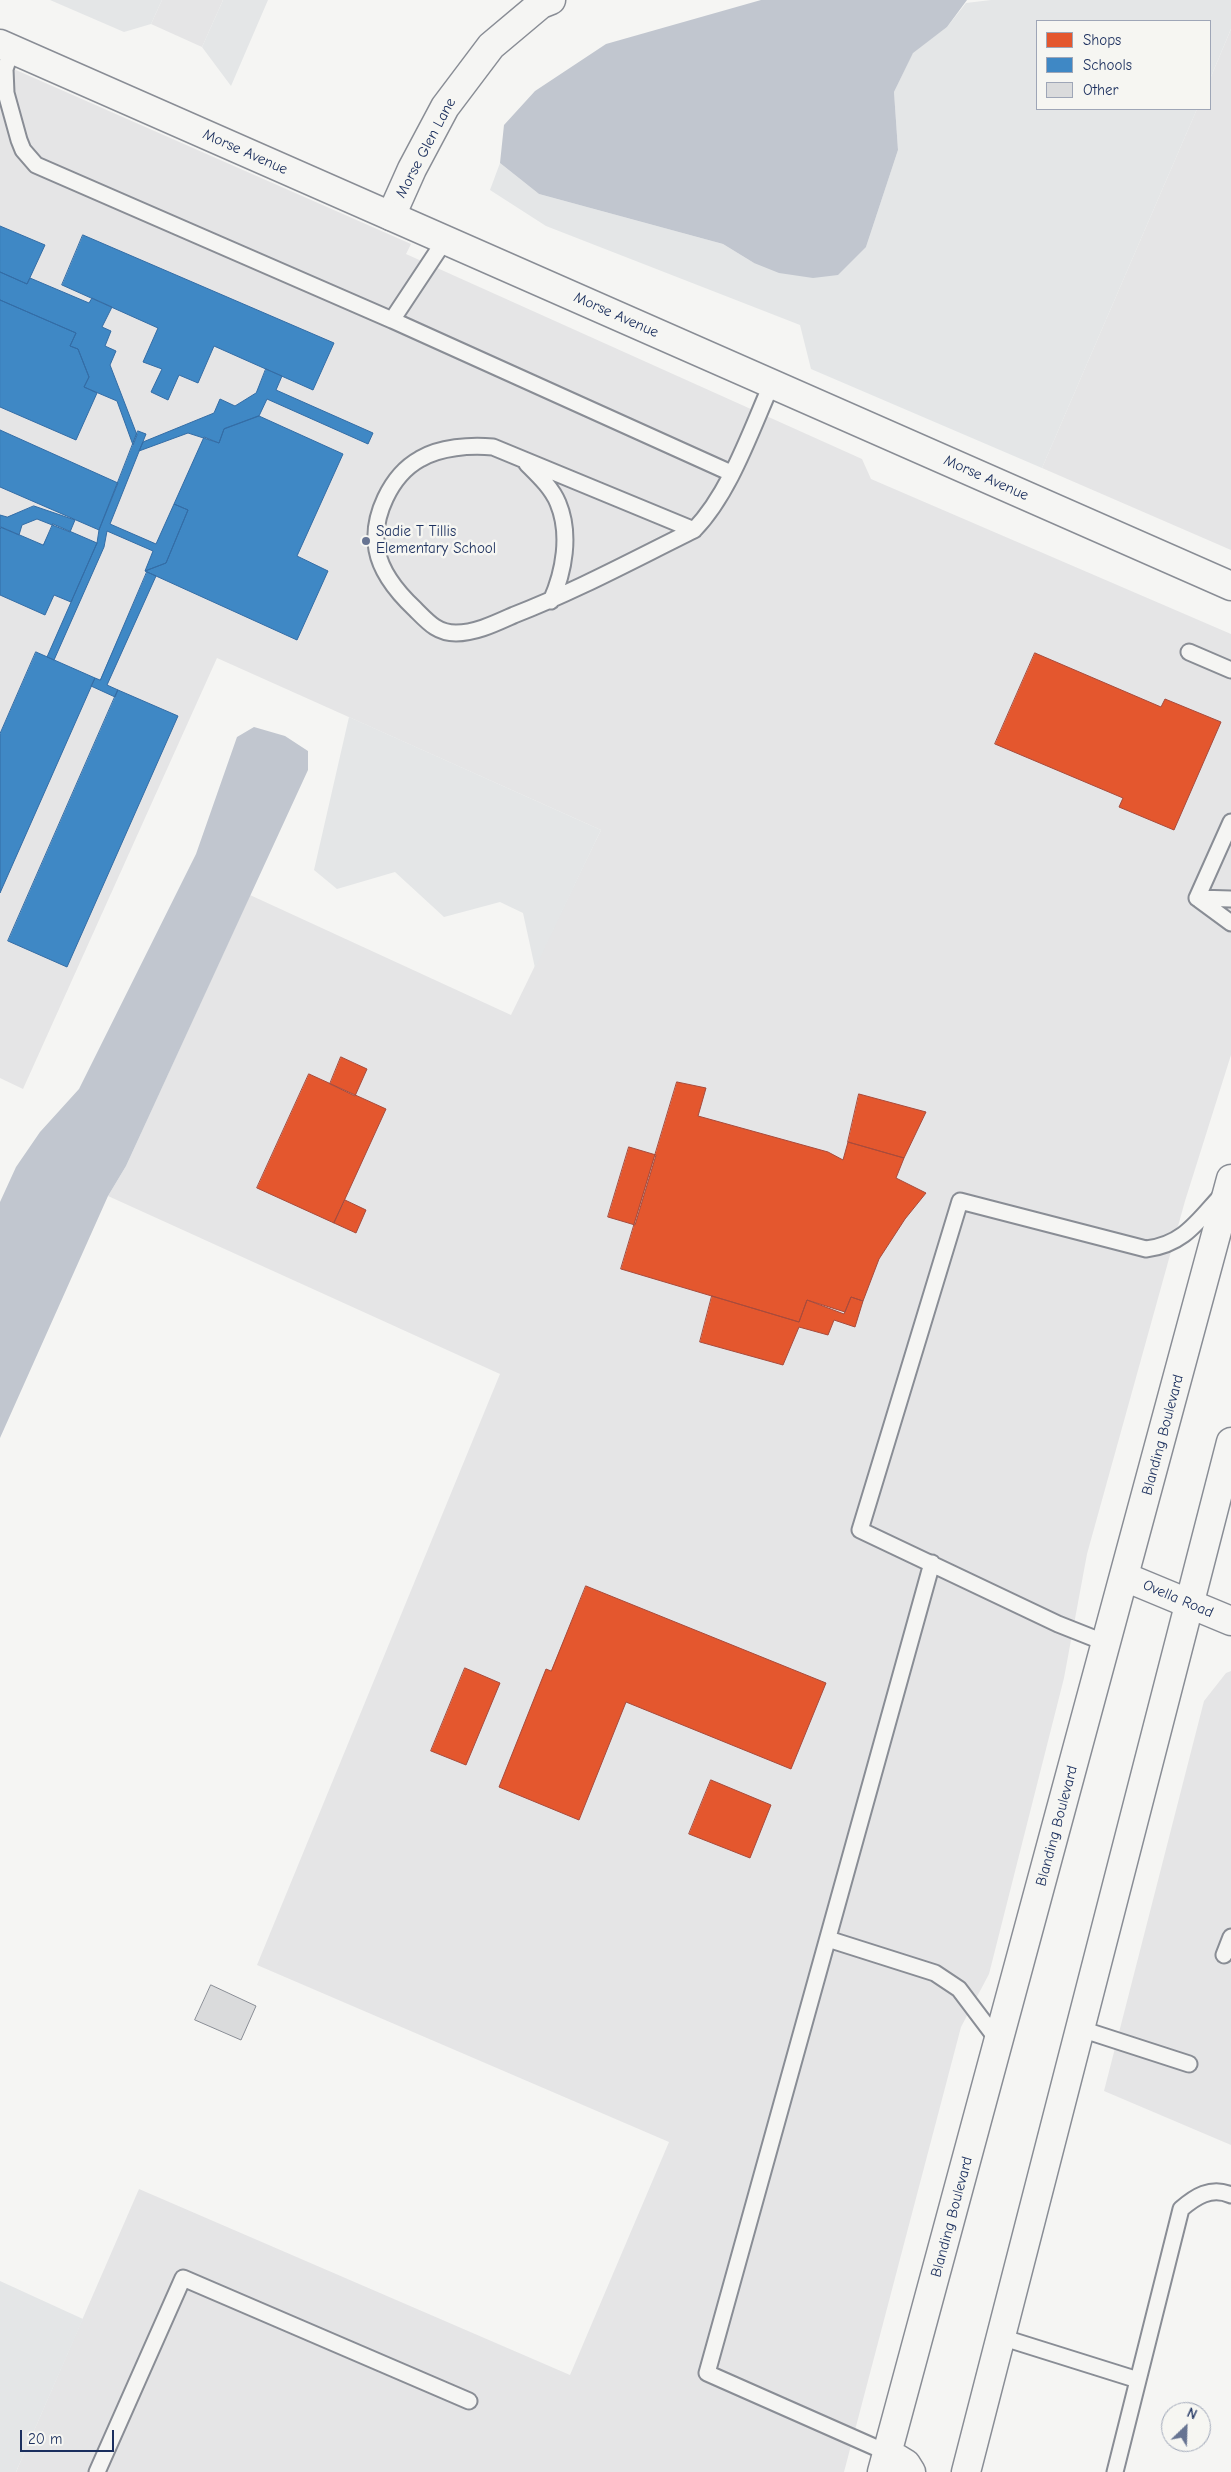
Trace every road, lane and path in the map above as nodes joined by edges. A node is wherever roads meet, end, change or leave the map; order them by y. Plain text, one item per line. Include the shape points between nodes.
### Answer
1 (551, 0) edge
2 (6, 47) edge
3 (391, 216) junction
4 (445, 240) junction
5 (392, 320) junction
6 (772, 383) junction
7 (522, 459) junction
8 (731, 473) junction
9 (694, 530) junction
10 (1231, 586) edge
11 (550, 601) junction
12 (1189, 652) dead end
13 (1231, 670) edge
14 (1231, 822) edge
15 (1197, 898) junction
16 (1231, 899) edge
17 (1231, 923) edge
18 (1230, 1184) edge
19 (1231, 1442) edge
20 (932, 1563) junction
21 (1125, 1577) junction
22 (1190, 1605) junction
23 (1231, 1621) edge
24 (1106, 1643) junction
25 (1231, 1937) edge
26 (828, 1939) junction
27 (1224, 1955) dead end
28 (1081, 2029) junction
29 (999, 2042) junction
30 (1189, 2064) dead end
31 (1231, 2195) edge
32 (1001, 2337) junction
33 (1138, 2380) junction
34 (469, 2401) dead end
35 (885, 2462) edge
36 (97, 2472) edge
37 (911, 2472) edge
38 (966, 2472) edge
39 (1115, 2472) edge

1 - 3 main road, Morse Glen Lane via 541,4 491,46 445,106
2 - 3 main road, Morse Avenue
2 - 5 lane via 6,92 18,140 36,165
3 - 4 main road, Morse Avenue
4 - 5 lane
4 - 6 main road, Morse Avenue
5 - 8 lane
6 - 8 lane
6 - 10 main road, Morse Avenue
7 - 9 lane
7 - 11 lane via 552,492 563,521 563,559 558,584
7 - 11 lane via 493,447 461,447 421,458 391,488 378,520 376,536 380,558 404,599 442,631 465,632 481,628
8 - 9 lane via 712,509
9 - 11 lane
12 - 13 lane
14 - 15 lane
15 - 16 lane
15 - 17 lane
18 - 20 lane via 1178,1240 1146,1249 960,1200 860,1530
18 - 21 main road, Blanding Boulevard
19 - 22 main road
20 - 24 lane via 1058,1624
20 - 26 lane
21 - 22 main road, Ovella Road
21 - 24 main road, Blanding Boulevard
22 - 23 main road, Ovella Road
22 - 28 main road
24 - 29 main road, Blanding Boulevard
25 - 27 lane
26 - 29 lane via 935,1973 959,1990
26 - 35 lane via 707,2373
28 - 30 lane
28 - 32 main road
29 - 35 main road, Blanding Boulevard
31 - 33 lane via 1225,2192 1199,2194 1181,2209
32 - 33 lane
32 - 38 main road
33 - 39 lane
34 - 36 lane via 183,2278
35 - 37 main road via 906,2464

